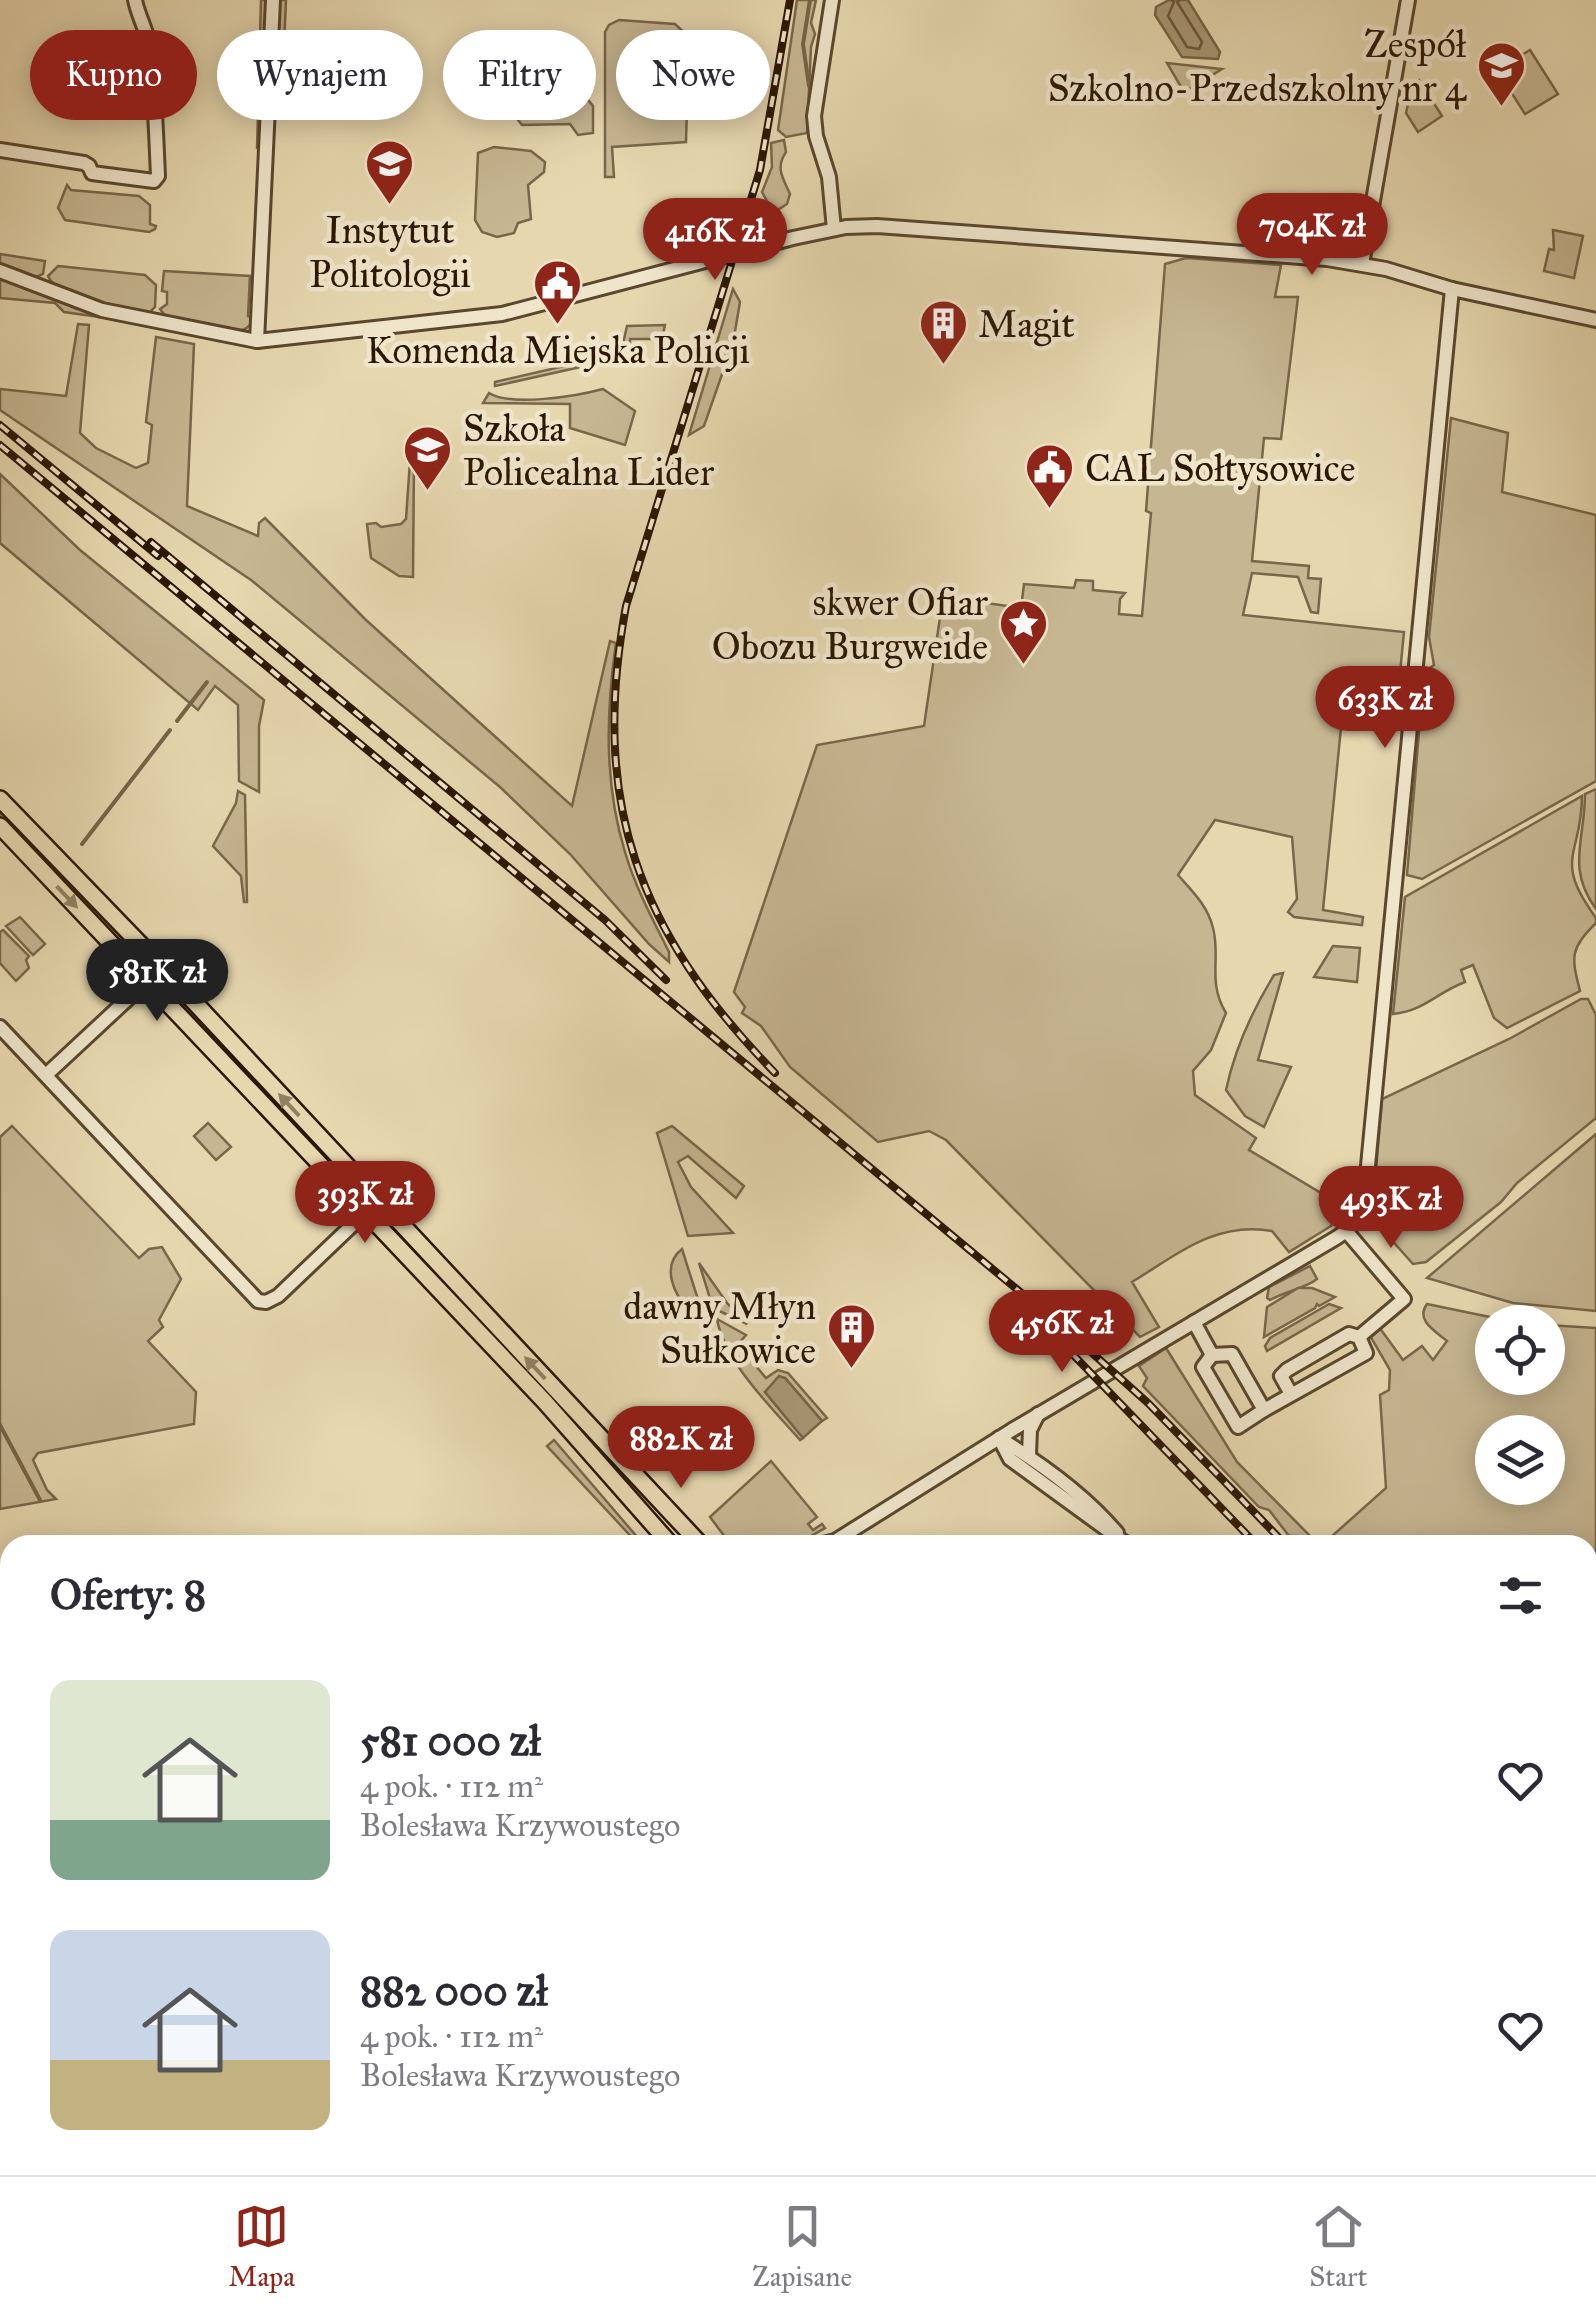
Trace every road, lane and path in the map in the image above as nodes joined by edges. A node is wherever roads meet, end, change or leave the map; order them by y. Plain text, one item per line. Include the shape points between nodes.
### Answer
1 (136, 0) edge
2 (273, 0) edge
3 (832, 0) edge
4 (1408, 0) edge
5 (0, 150) edge
6 (834, 229) junction
7 (1362, 264) junction
8 (0, 271) edge
9 (1452, 289) junction
10 (1596, 320) edge
11 (257, 342) junction
12 (0, 799) edge
13 (0, 826) edge
14 (161, 968) junction
15 (147, 981) junction
16 (0, 1027) edge
17 (46, 1075) junction
18 (365, 1213) junction
19 (1346, 1232) junction
20 (1194, 1322) junction
21 (1359, 1337) junction
22 (1212, 1354) junction
23 (1291, 1394) junction
24 (1264, 1410) junction
25 (1040, 1413) junction
26 (999, 1438) junction
27 (1029, 1454) junction
28 (971, 1457) junction
29 (1010, 1459) junction
30 (660, 1535) edge
31 (691, 1535) edge
32 (846, 1535) edge
33 (1114, 1535) edge
34 (1119, 1535) edge

1 - 5 street via 149,40 154,181
2 - 11 street
3 - 6 street via 814,116
4 - 7 street
6 - 7 street via 877,226
6 - 11 street via 502,314
7 - 9 street
8 - 11 street via 102,310
9 - 10 street
9 - 19 street via 1365,1197
12 - 14 main road
13 -> 15 main road
14 - 15 street
31 -> 14 main road
15 - 17 street
15 - 18 main road
16 - 17 street
17 - 18 street via 258,1301 278,1296
18 - 30 main road
19 - 20 street
19 - 21 street via 1404,1299
20 - 22 street
20 - 25 street
21 - 23 street via 1366,1353
21 - 23 street via 1348,1334 1286,1370 1281,1376
22 - 24 street via 1232,1354
22 - 24 street via 1202,1367 1238,1427
23 - 24 street
25 - 26 street
25 - 27 street via 1030,1430
26 - 27 street
26 - 28 street
26 - 29 street
27 - 34 street
28 - 29 street
28 - 32 street
29 - 33 street

